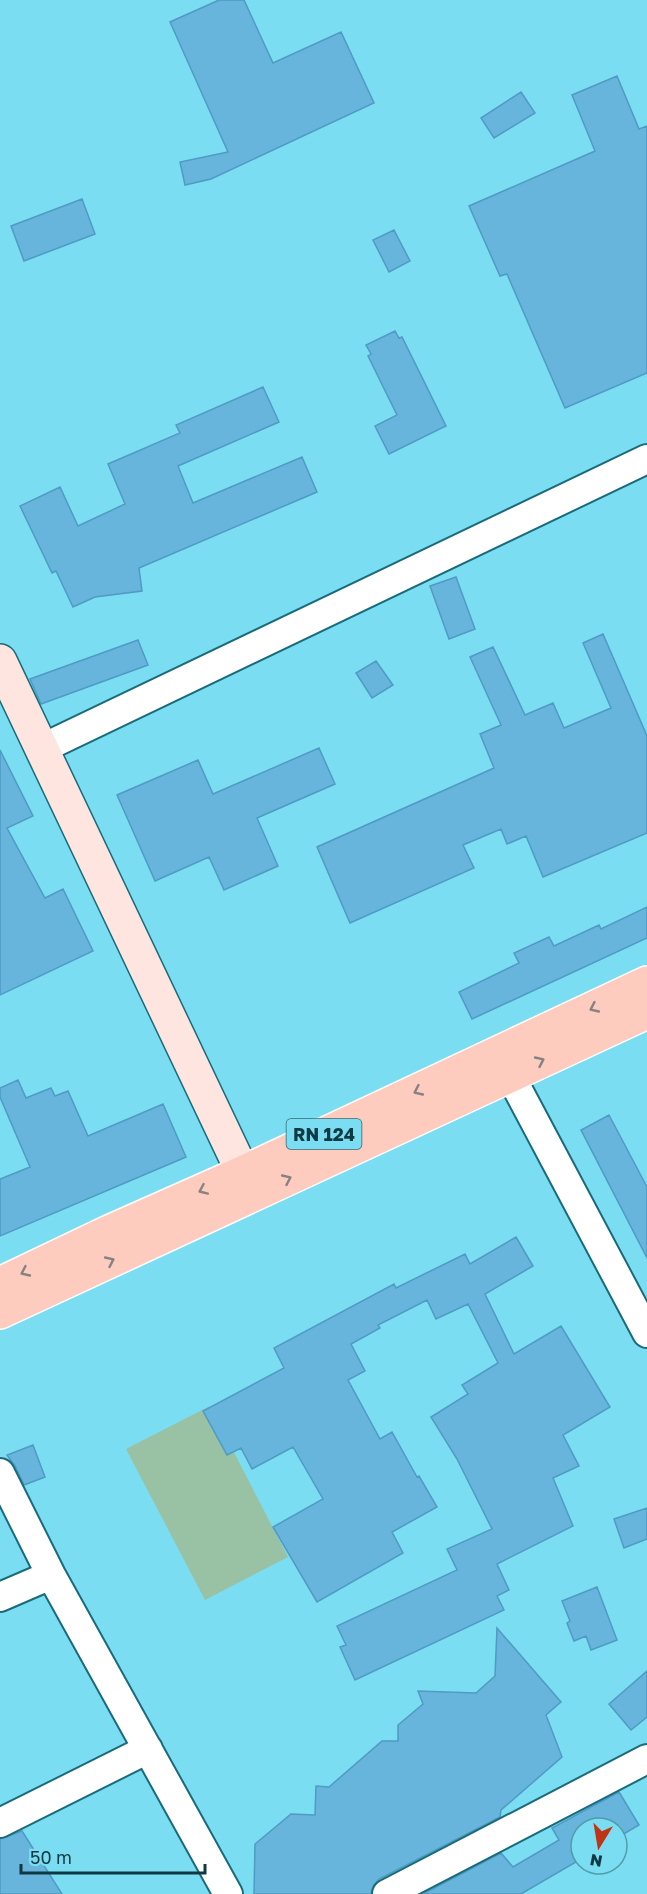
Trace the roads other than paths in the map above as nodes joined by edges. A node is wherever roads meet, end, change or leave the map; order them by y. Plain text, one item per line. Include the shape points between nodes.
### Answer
1 (647, 459) edge
2 (0, 661) edge
3 (43, 748) junction
4 (647, 983) edge
5 (647, 1012) edge
6 (510, 1075) junction
7 (248, 1184) junction
8 (0, 1284) edge
9 (0, 1312) edge
10 (647, 1333) edge
11 (0, 1473) edge
12 (51, 1575) junction
13 (0, 1597) edge
14 (148, 1749) junction
15 (647, 1759) edge
16 (0, 1823) edge
17 (228, 1894) edge
18 (387, 1894) edge

1 - 3 street
2 - 3 street
3 - 7 street
4 -> 7 main road, RN 124
6 -> 5 main road, RN 124
7 -> 6 main road, RN 124
6 - 10 street
7 -> 8 main road, RN 124 via 109,1232
9 -> 7 main road, RN 124
11 - 12 street
12 - 13 street
12 - 14 street
14 - 16 street
14 - 17 street
15 - 18 street

